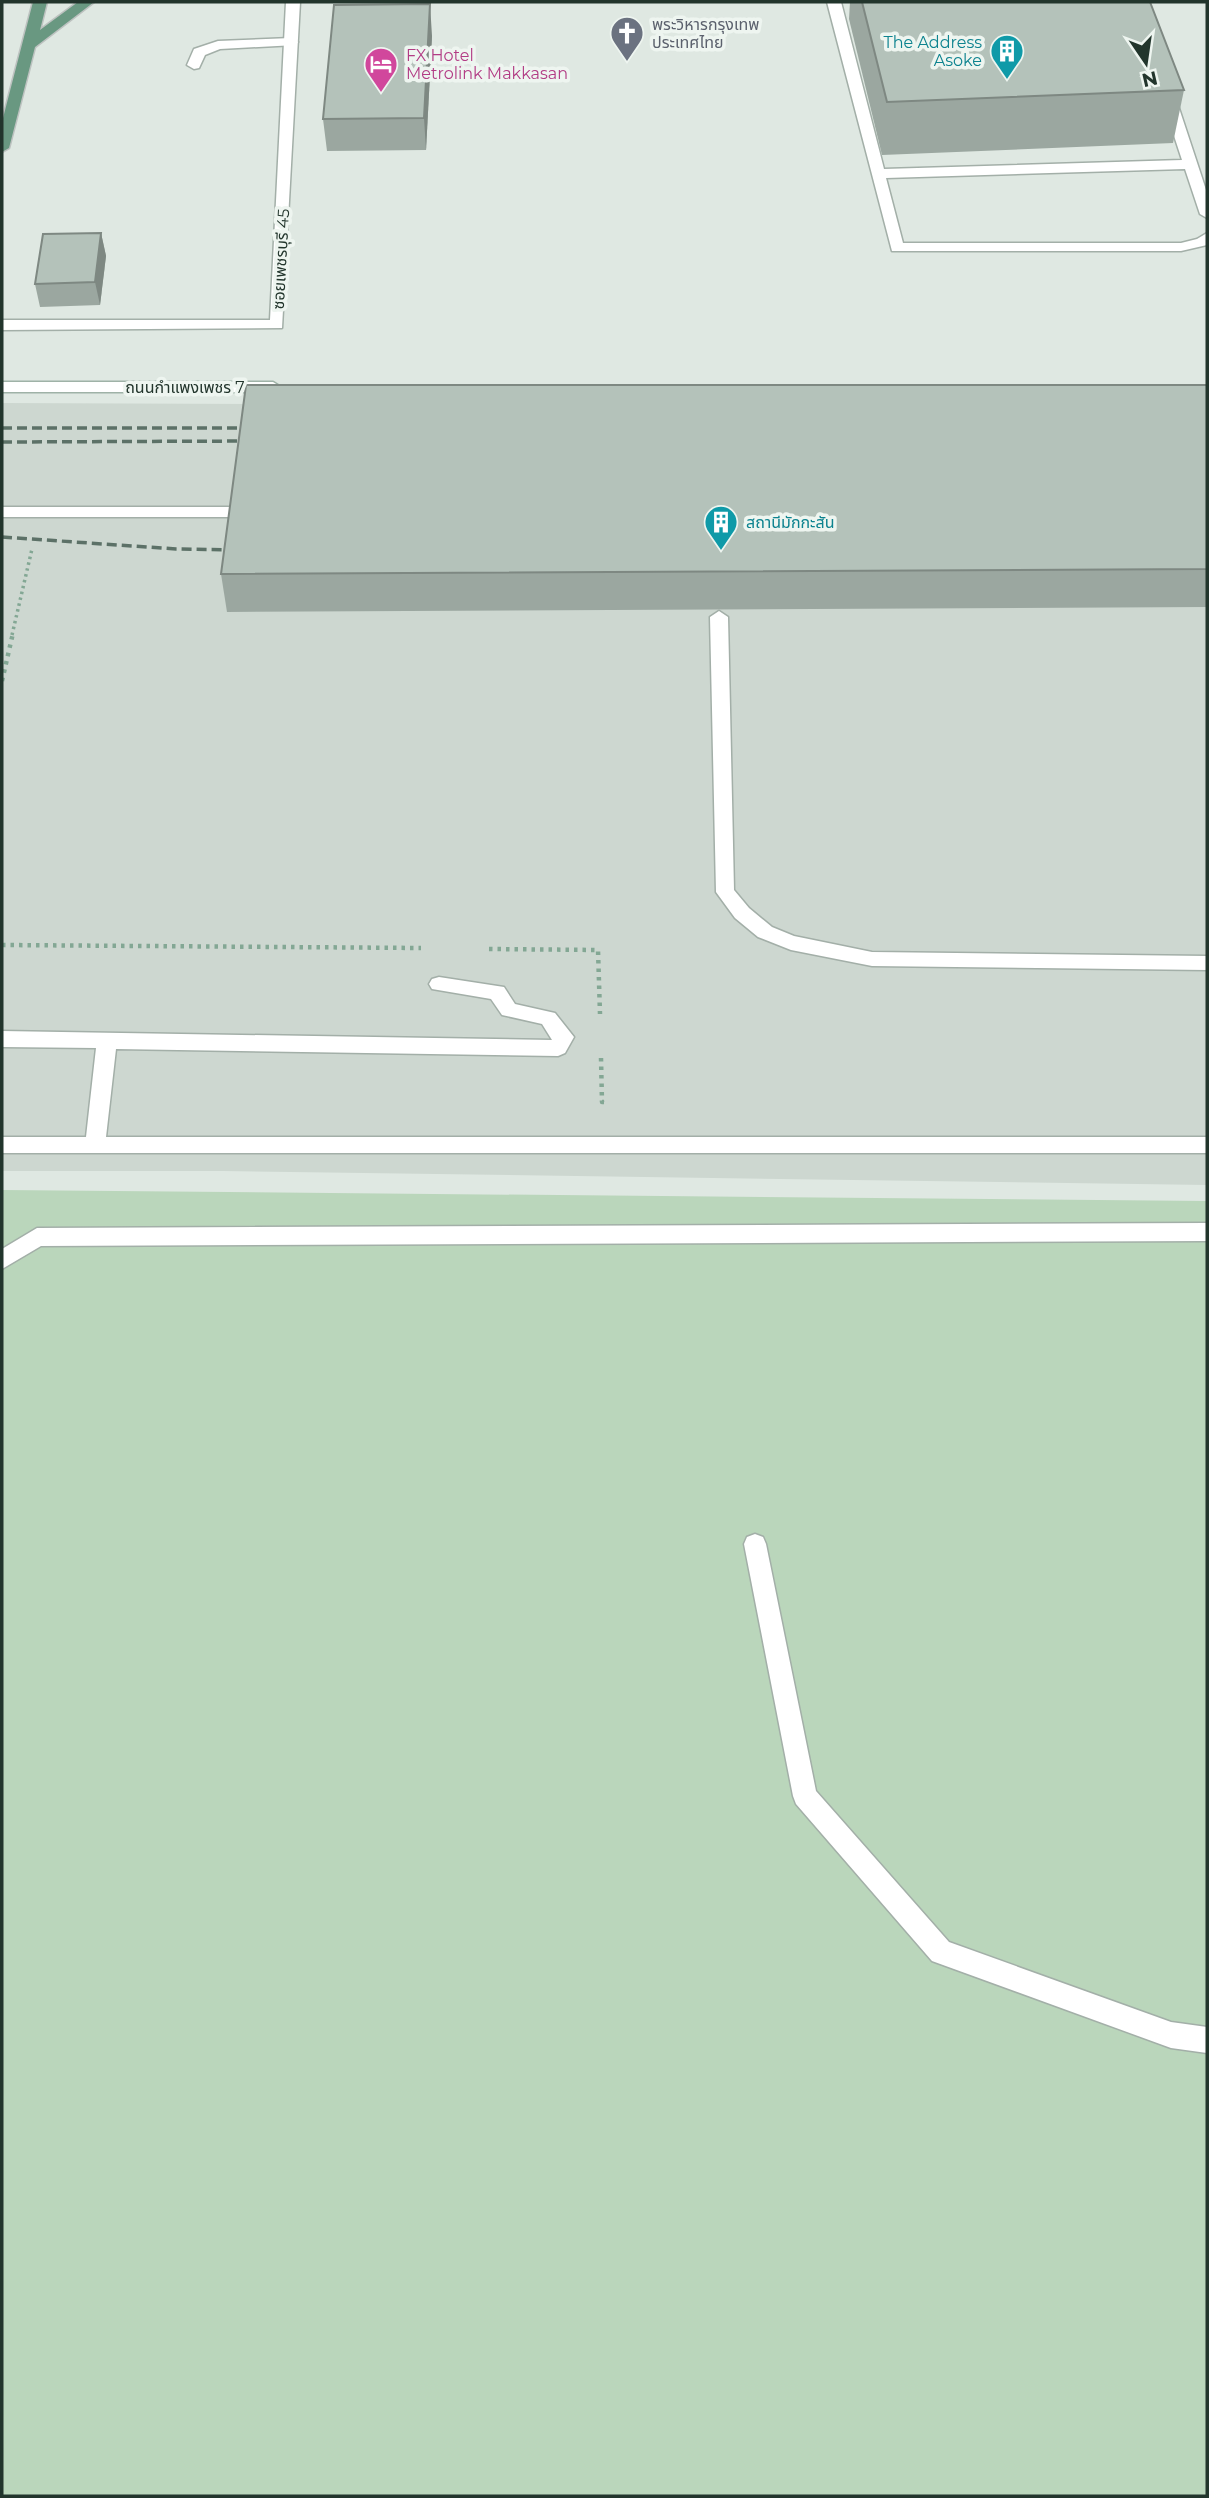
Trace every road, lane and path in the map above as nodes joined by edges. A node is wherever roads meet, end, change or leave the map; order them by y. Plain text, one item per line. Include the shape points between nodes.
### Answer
1 (40, 2) edge
2 (87, 2) edge
3 (293, 2) edge
4 (834, 2) edge
5 (291, 42) junction
6 (27, 47) junction
7 (194, 65) dead end
8 (1161, 77) edge
9 (2, 148) edge
10 (1191, 164) junction
11 (879, 174) junction
12 (1207, 214) edge
13 (1207, 237) edge
14 (2, 325) edge
15 (2, 387) edge
16 (293, 387) edge
17 (2, 512) edge
18 (279, 512) edge
19 (34, 541) dead end
20 (719, 617) edge
21 (2, 681) edge
22 (1207, 963) edge
23 (439, 984) dead end
24 (2, 1039) edge
25 (107, 1041) junction
26 (2, 1145) edge
27 (95, 1145) junction
28 (1207, 1145) edge
29 (1207, 1232) edge
30 (2, 1260) edge
31 (755, 1544) dead end
32 (1207, 2040) edge

1 - 6 main road
2 - 6 main road
3 - 5 street, ซอยเพชรบุรี 45
4 - 11 street
5 - 7 street via 218,45 198,52
5 - 14 street, ซอยเพชรบุรี 45 via 277,325
6 - 9 main road
8 - 10 street
10 - 11 street
10 - 12 street
11 - 13 street via 897,248 1181,247
15 - 16 street, ถนนกำแพงเพชร 7
17 - 18 street
19 - 21 path
20 - 22 street via 725,892 765,932 791,943 872,959
23 - 25 street via 497,992 509,1010 548,1018 564,1037 558,1048
24 - 25 street
25 - 27 street
26 - 27 street
27 - 28 street
29 - 30 street via 37,1237
31 - 32 street via 805,1796 941,1952 1171,2035

